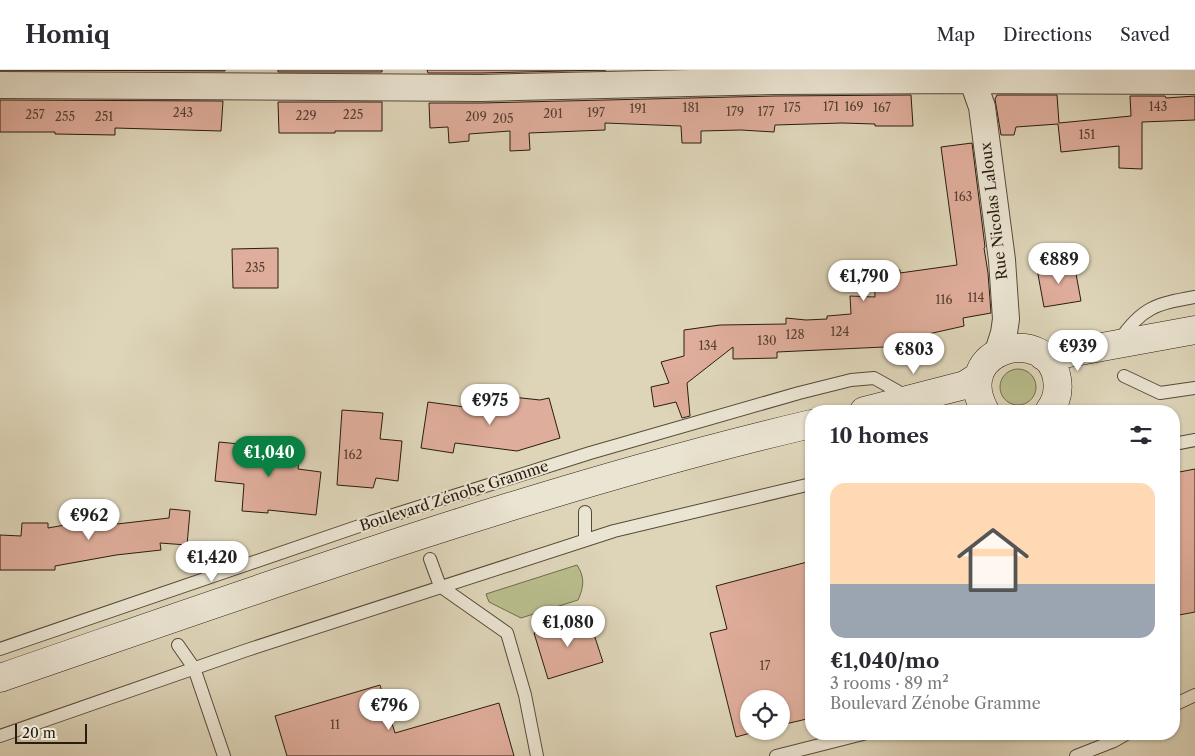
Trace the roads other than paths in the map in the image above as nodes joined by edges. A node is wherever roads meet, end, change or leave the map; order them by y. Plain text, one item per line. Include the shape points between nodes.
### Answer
1 (970, 75) edge
2 (1195, 81) edge
3 (0, 85) edge
4 (1195, 297) edge
5 (1195, 330) edge
6 (1117, 344) junction
7 (998, 352) junction
8 (1044, 356) junction
9 (979, 376) junction
10 (1124, 376) dead end
11 (1195, 388) edge
12 (910, 398) junction
13 (885, 405) edge
14 (982, 405) edge
15 (1053, 405) edge
16 (805, 425) edge
17 (1195, 440) edge
18 (1180, 443) edge
19 (805, 485) edge
20 (585, 512) dead end
21 (585, 540) junction
22 (430, 559) dead end
23 (440, 586) junction
24 (178, 645) dead end
25 (0, 649) edge
26 (194, 668) junction
27 (0, 678) edge
28 (1195, 695) edge
29 (1180, 702) edge
30 (0, 736) edge
31 (839, 740) edge
32 (1116, 740) edge
33 (224, 756) edge
34 (537, 756) edge
35 (776, 756) edge
36 (1076, 756) edge

1 - 2 street
1 - 3 street via 481,88
1 - 7 street, Rue Nicolas Laloux via 982,107 1002,260 1006,319
4 - 6 lane via 1149,308 1130,325
5 - 6 main road
6 - 8 main road
7 - 8 main road via 1006,348 1024,348
7 - 9 main road via 990,358
8 - 15 main road via 1056,374 1058,388
9 - 12 main road via 965,385
9 - 14 main road via 977,383
10 - 11 lane via 1160,392
12 - 13 main road
12 - 25 lane, Boulevard Zénobe Gramme via 874,378 851,380 799,393 581,456 371,522
16 - 27 main road, Boulevard Zénobe Gramme via 633,470 454,523
17 - 18 lane
19 - 21 lane
20 - 21 lane
21 - 23 lane
22 - 23 lane
23 - 26 lane
23 - 34 lane via 508,633 526,695
24 - 26 lane
26 - 30 lane
26 - 33 lane
28 - 29 lane
31 - 35 lane
32 - 36 lane

